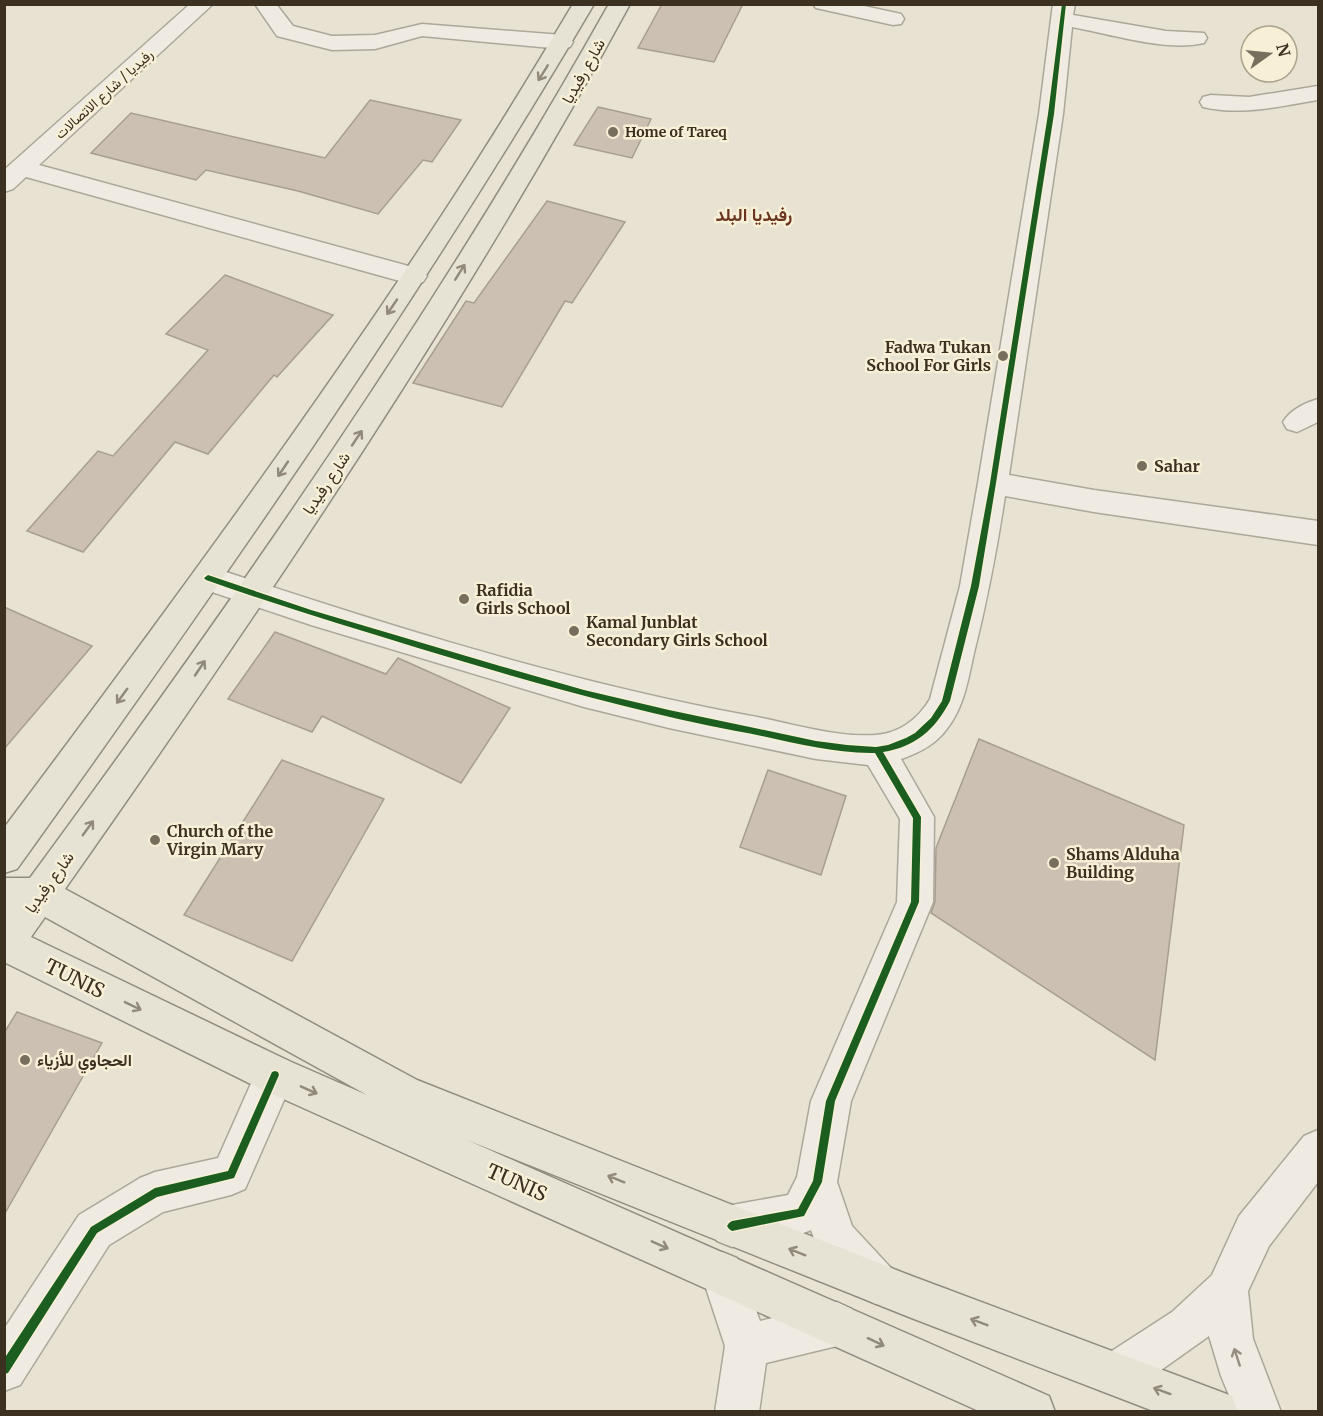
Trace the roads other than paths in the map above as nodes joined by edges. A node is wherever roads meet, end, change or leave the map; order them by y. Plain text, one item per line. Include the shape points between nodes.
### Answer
1 (203, 4) edge
2 (265, 4) edge
3 (584, 4) edge
4 (620, 4) edge
5 (823, 4) edge
6 (1063, 12) edge
7 (893, 19) dead end
8 (1196, 38) dead end
9 (562, 42) junction
10 (1318, 93) edge
11 (1211, 102) dead end
12 (13, 176) edge
13 (414, 276) junction
14 (993, 483) junction
15 (1318, 533) edge
16 (208, 578) junction
17 (250, 593) junction
18 (877, 750) junction
19 (4, 857) edge
20 (22, 895) edge
21 (5, 943) edge
22 (275, 1075) junction
23 (1318, 1150) edge
24 (817, 1182) junction
25 (732, 1226) junction
26 (723, 1273) junction
27 (876, 1283) junction
28 (1227, 1290) junction
29 (837, 1324) junction
30 (747, 1346) junction
31 (4, 1369) edge
32 (1117, 1374) junction
33 (737, 1412) edge
34 (1033, 1412) edge
35 (1216, 1412) edge
36 (1259, 1412) edge

1 - 12 street, رفيديا / شارع الاتصالات
2 - 9 street via 285,31 332,43 375,42 422,30
3 - 9 main road, شارع رفيديا
17 -> 4 main road, شارع رفيديا via 368,422 563,107
5 - 7 street
6 - 8 street via 1166,38
6 - 14 street via 1051,114
9 -> 13 main road, شارع رفيديا
10 - 11 street via 1249,104
12 - 13 street
13 -> 16 main road, شارع رفيديا
14 - 15 street
14 - 18 street via 975,586 946,701 939,716 919,736
16 - 17 street
16 -> 19 main road, شارع رفيديا
17 - 18 street via 474,662 686,719
20 -> 17 main road, شارع رفيديا via 145,748
18 - 24 street via 917,817 915,902 831,1101
20 - 21 main road, شارع رفيديا
25 -> 20 main road via 405,1095
21 -> 22 main road, TUNIS
22 -> 26 main road, TUNIS
22 - 31 street via 231,1175 155,1193 94,1230
23 - 28 street via 1254,1231
24 - 25 street via 801,1213
24 - 27 street via 835,1239
27 -> 25 main road
26 - 29 main road, TUNIS
26 - 30 street
32 -> 27 main road
28 - 32 street via 1187,1327
36 -> 28 street via 1231,1339
29 - 30 street
29 -> 34 main road, TUNIS
30 - 33 street
35 -> 32 main road

